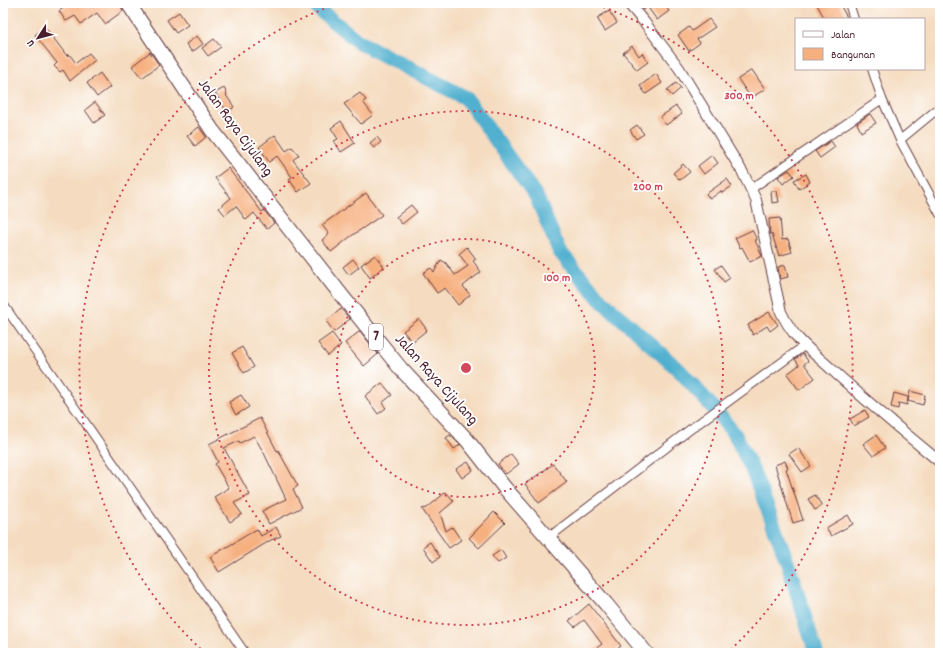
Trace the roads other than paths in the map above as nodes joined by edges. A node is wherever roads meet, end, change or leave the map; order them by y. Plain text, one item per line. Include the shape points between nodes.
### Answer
1 (128, 3) edge
2 (628, 3) edge
3 (849, 3) edge
4 (854, 18) edge
5 (872, 70) edge
6 (882, 99) junction
7 (940, 107) edge
8 (900, 140) junction
9 (751, 189) junction
10 (940, 214) edge
11 (3, 304) edge
12 (804, 346) junction
13 (940, 462) edge
14 (548, 538) junction
15 (245, 653) edge
16 (646, 653) edge

1 - 14 highway, Jalan Raya Cijulang / 7 via 212,130 253,183 401,368 467,440
2 - 9 street via 679,68 740,166
3 - 4 street
5 - 6 street
6 - 8 street
6 - 9 street
7 - 8 street
8 - 10 street
9 - 12 street via 756,200 781,312 789,328
11 - 15 street
12 - 13 street
12 - 14 street
14 - 16 highway, Jalan Raya Cijulang / 7

